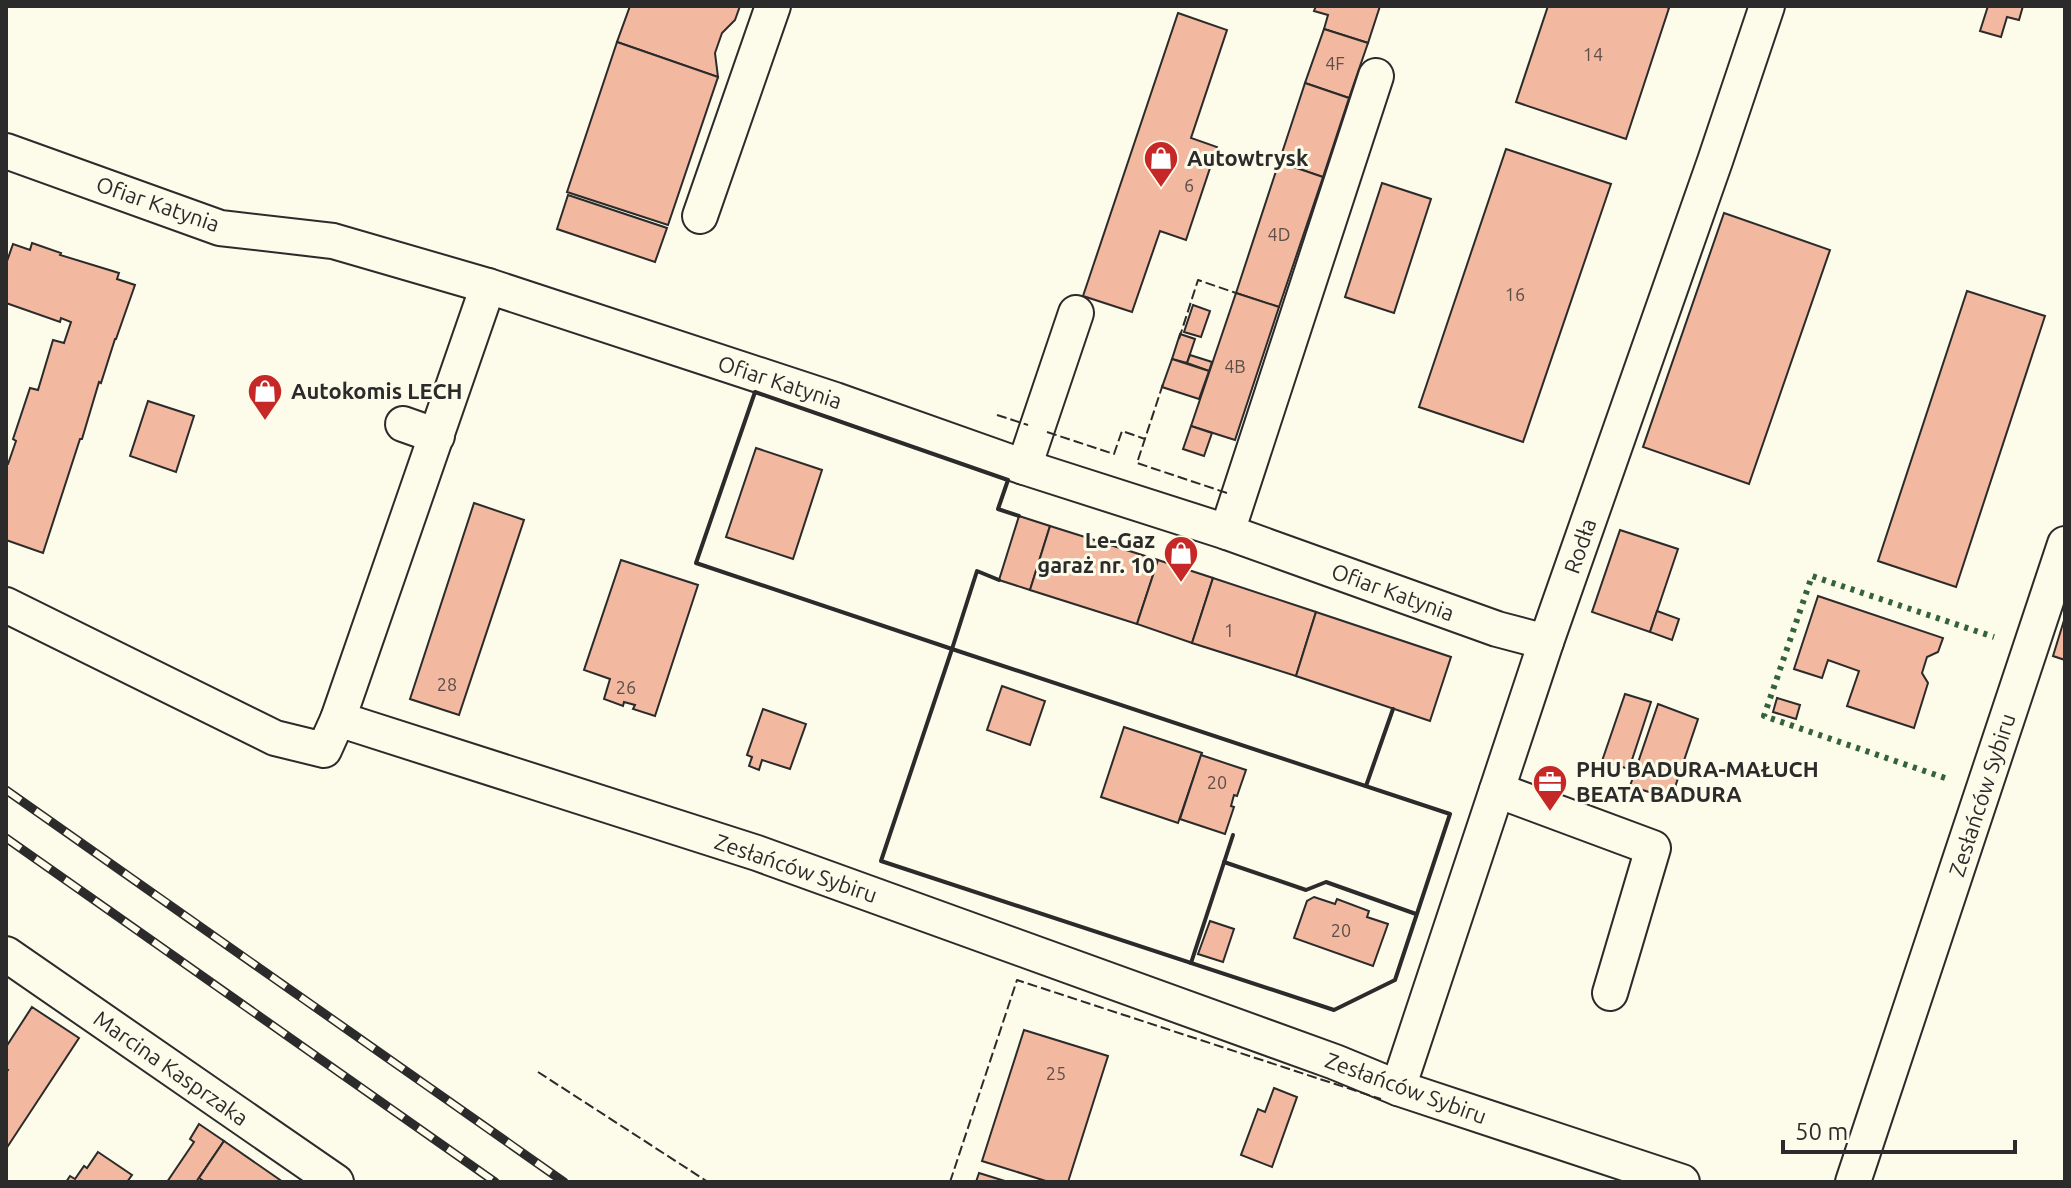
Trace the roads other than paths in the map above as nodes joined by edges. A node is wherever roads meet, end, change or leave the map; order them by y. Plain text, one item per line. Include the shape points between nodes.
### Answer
1 (773, 6) edge
2 (1767, 6) edge
3 (1376, 76) dead end
4 (6, 151) edge
5 (700, 216) dead end
6 (488, 286) junction
7 (1076, 313) dead end
8 (403, 424) dead end
9 (437, 436) junction
10 (1024, 467) junction
11 (1227, 532) junction
12 (2065, 544) edge
13 (6, 605) edge
14 (1546, 642) junction
15 (338, 719) junction
16 (1497, 790) junction
17 (6, 954) edge
18 (1610, 993) dead end
19 (1398, 1088) junction
20 (336, 1182) edge
21 (1682, 1182) edge
22 (1853, 1182) edge

1 - 5 street
2 - 14 street, Rodła
3 - 11 street
4 - 6 street, Ofiar Katynia via 220,228 333,241
6 - 9 street
6 - 10 street, Ofiar Katynia
7 - 10 street
8 - 9 street
9 - 15 street
10 - 11 street, Ofiar Katynia
11 - 14 street, Ofiar Katynia
12 - 22 street, Zesłańców Sybiru
13 - 15 street via 275,738 324,750
14 - 16 street, Rodła
15 - 19 street, Zesłańców Sybiru via 757,853
16 - 18 street via 1653,848
16 - 19 street, Rodła
17 - 20 street, Marcina Kasprzaka
19 - 21 street, Zesłańców Sybiru

